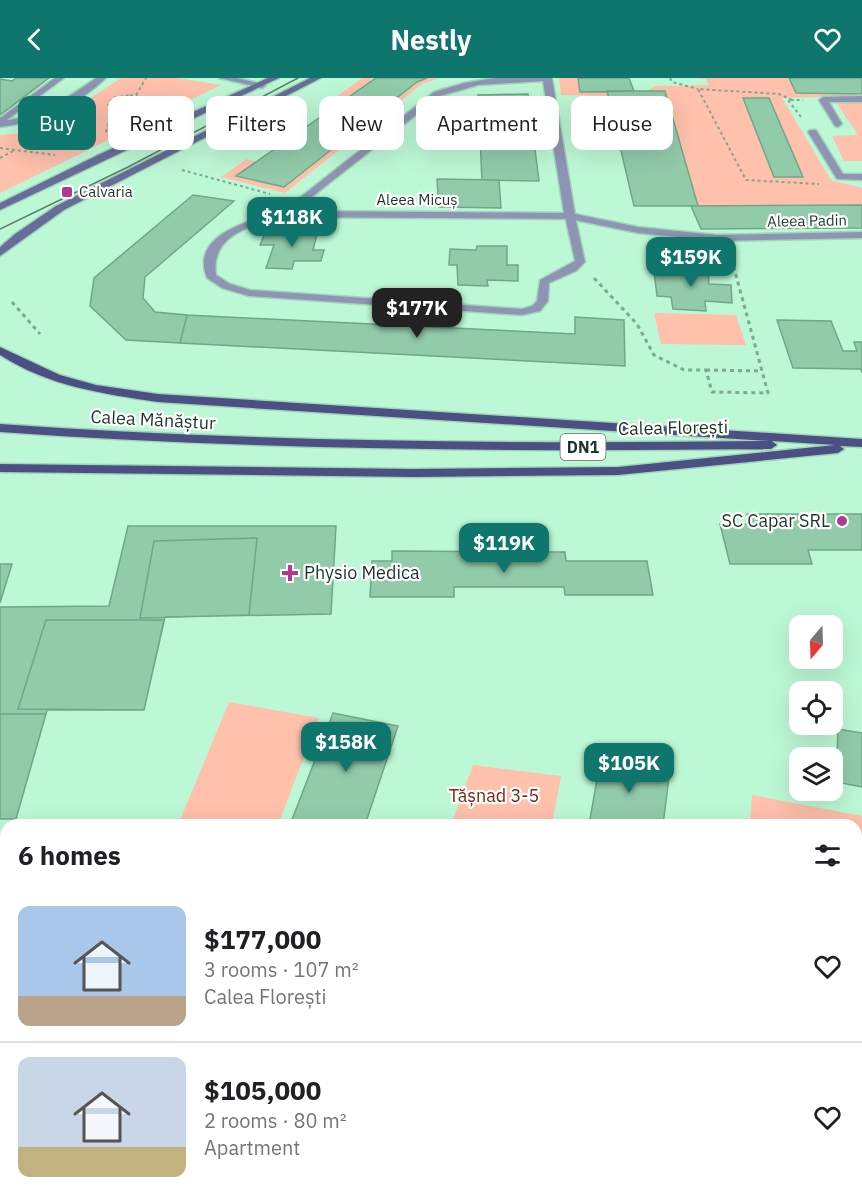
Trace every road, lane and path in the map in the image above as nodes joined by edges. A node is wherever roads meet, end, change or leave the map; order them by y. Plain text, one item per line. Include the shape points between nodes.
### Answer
1 (60, 78) edge
2 (102, 78) edge
3 (146, 78) edge
4 (223, 78) edge
5 (275, 78) edge
6 (317, 78) edge
7 (548, 78) edge
8 (670, 78) edge
9 (262, 85) junction
10 (698, 89) junction
11 (136, 95) joint
12 (121, 96) edge
13 (862, 99) edge
14 (792, 100) dead end
15 (0, 123) edge
16 (838, 124) dead end
17 (108, 127) edge
18 (813, 132) dead end
19 (106, 134) dead end
20 (0, 148) edge
21 (16, 150) junction
22 (60, 156) dead end
23 (0, 158) edge
24 (203, 176) dead end
25 (849, 177) junction
26 (862, 177) edge
27 (298, 202) junction
28 (0, 207) edge
29 (284, 214) junction
30 (570, 216) junction
31 (862, 235) edge
32 (726, 237) junction
33 (0, 253) edge
34 (580, 262) junction
35 (12, 302) dead end
36 (40, 334) dead end
37 (0, 350) edge
38 (706, 370) junction
39 (762, 371) junction
40 (0, 428) edge
41 (305, 443) joint
42 (862, 444) edge
43 (0, 468) edge

1 - 15 street
2 - 15 street via 43,116 21,123
3 - 11 path
4 - 9 street
5 - 9 main road
6 - 33 main road via 60,208
7 - 27 street via 488,80 437,94
7 - 30 street
8 - 10 path
9 - 28 main road
10 - 14 path via 779,94
10 - 25 path via 746,180 834,187
11 - 12 path
13 - 16 street via 823,100
17 - 19 path
18 - 25 street via 840,177
20 - 21 path
21 - 22 path
21 - 23 path
24 - 27 path
25 - 26 street
27 - 29 street
29 - 30 street, Aleea Micuș
29 - 34 street via 230,232 209,260 211,276 226,286 249,293 522,312 536,309 542,301 544,282 572,270
30 - 32 street, Aleea Padin via 638,230
30 - 34 street
31 - 32 street, Aleea Padin
32 - 39 path
34 - 38 path via 637,324 654,355 684,370
35 - 36 path
37 - 42 main road via 27,368 66,381 158,398
38 - 39 path
38 - 39 path via 712,392 768,393
40 - 41 main road, Calea Mănăștur / DN1
41 - 42 main road, Calea Florești / DN1 via 597,447
42 - 43 main road via 618,471

